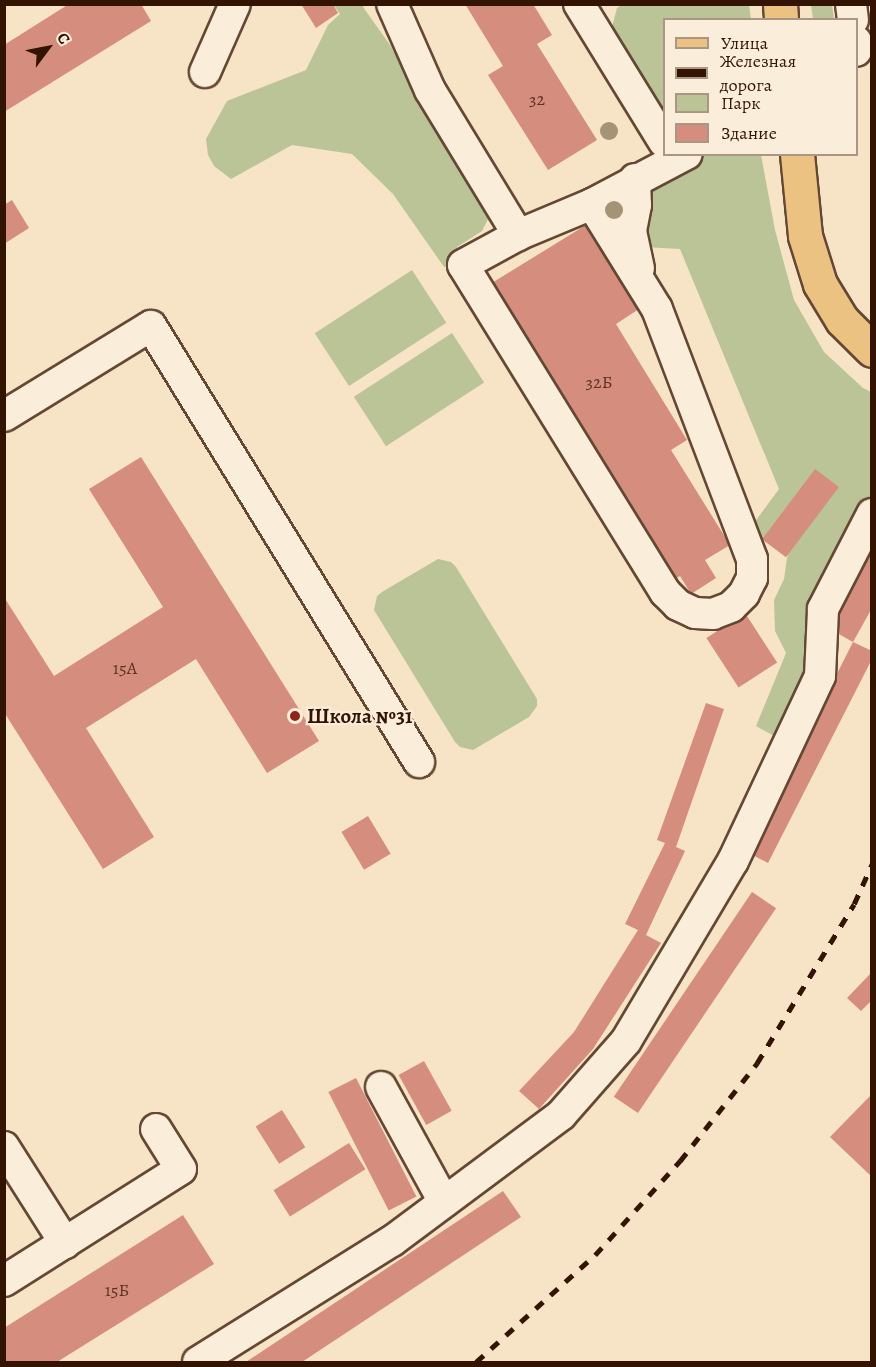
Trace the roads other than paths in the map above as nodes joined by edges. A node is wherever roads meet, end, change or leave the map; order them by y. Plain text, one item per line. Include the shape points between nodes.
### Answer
1 (235, 4) edge
2 (392, 4) edge
3 (579, 4) edge
4 (205, 72) dead end
5 (663, 134) edge
6 (670, 156) edge
7 (797, 156) edge
8 (635, 179) junction
9 (592, 204) junction
10 (518, 235) junction
11 (650, 298) junction
12 (872, 350) edge
13 (4, 416) edge
14 (872, 514) edge
15 (419, 762) dead end
16 (381, 1087) dead end
17 (156, 1129) dead end
18 (4, 1147) edge
19 (444, 1202) junction
20 (65, 1243) junction
21 (4, 1281) edge
22 (198, 1362) edge

1 - 4 lane
2 - 10 lane via 430,90
3 - 5 lane
6 - 8 lane
7 - 12 main road via 805,236 820,284 842,320
8 - 9 lane
8 - 11 lane via 635,257
9 - 10 lane
9 - 11 lane
10 - 11 lane via 463,265 665,592 678,605 695,613 713,614 730,607 744,594 752,578 752,559
13 - 15 lane via 151,326
14 - 19 lane via 823,609 820,676 733,861 626,1041 561,1115
16 - 19 lane
17 - 20 lane via 181,1169
18 - 20 lane
19 - 22 lane via 392,1242
20 - 21 lane

